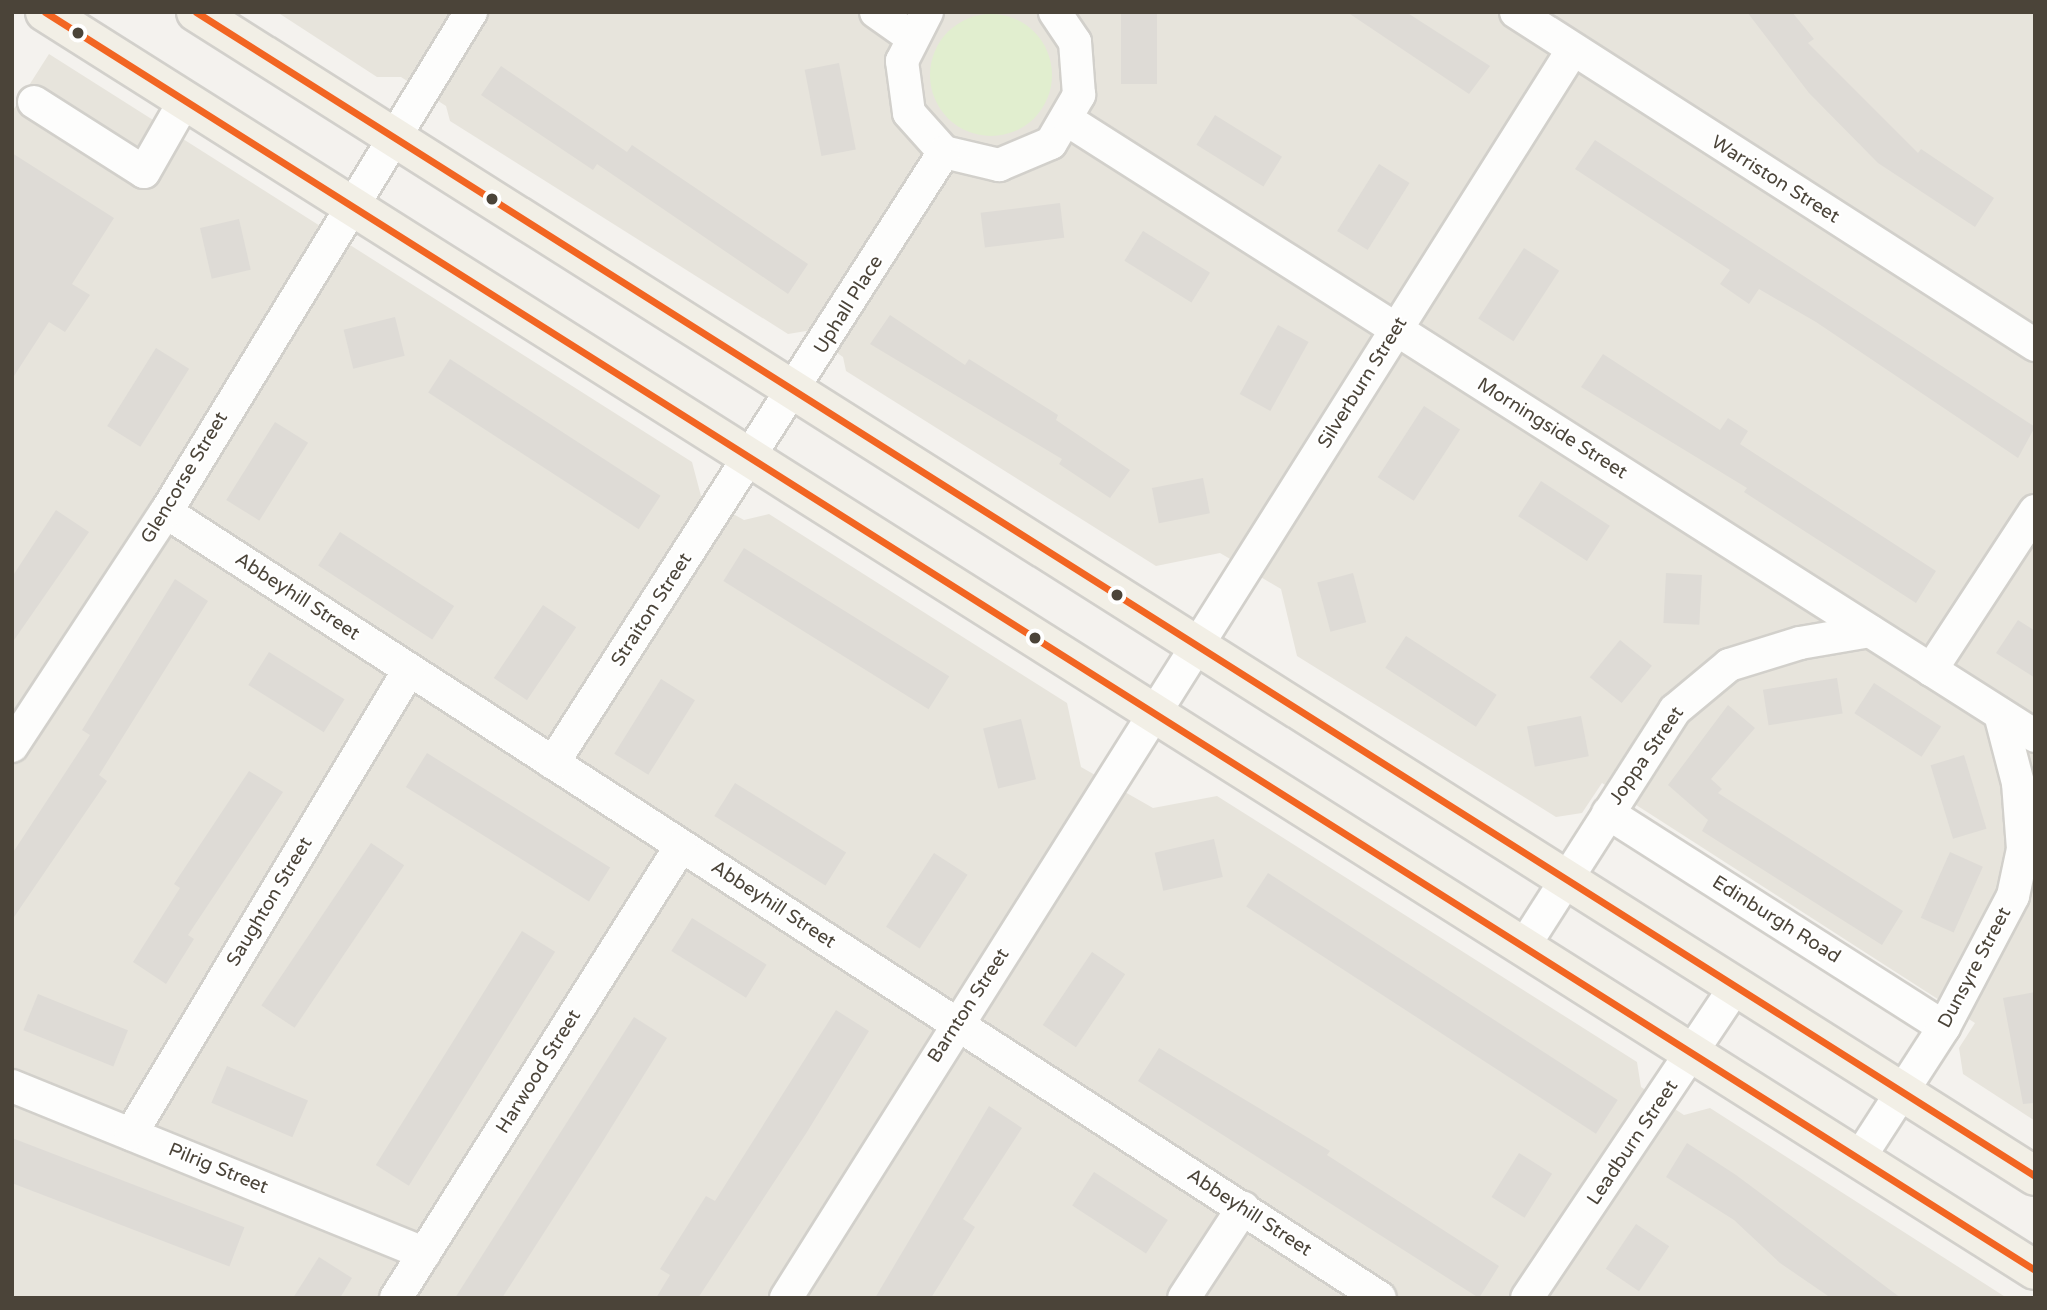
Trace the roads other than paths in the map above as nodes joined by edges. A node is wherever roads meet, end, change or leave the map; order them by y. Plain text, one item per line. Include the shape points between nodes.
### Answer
1 (45, 12) edge
2 (196, 12) edge
3 (471, 12) edge
4 (876, 12) edge
5 (1055, 12) edge
6 (1516, 12) edge
7 (919, 24) edge
8 (1561, 33) edge
9 (185, 100) junction
10 (34, 102) dead end
11 (1069, 121) junction
12 (392, 136) junction
13 (944, 152) junction
14 (349, 205) junction
15 (1395, 329) junction
16 (2035, 345) edge
17 (795, 391) junction
18 (750, 456) junction
19 (2035, 511) edge
20 (166, 512) junction
21 (1870, 631) junction
22 (1200, 649) junction
23 (409, 670) junction
24 (1931, 670) junction
25 (2000, 714) junction
26 (1158, 717) junction
27 (2035, 736) edge
28 (12, 746) edge
29 (553, 763) junction
30 (1608, 813) junction
31 (681, 846) junction
32 (1566, 879) junction
33 (1524, 946) junction
34 (1736, 986) junction
35 (956, 1024) junction
36 (1944, 1027) junction
37 (1692, 1055) junction
38 (12, 1086) edge
39 (1901, 1093) junction
40 (131, 1134) junction
41 (1858, 1160) junction
42 (2035, 1176) edge
43 (1243, 1208) junction
44 (424, 1253) junction
45 (2035, 1270) edge
46 (396, 1298) edge
47 (786, 1298) edge
48 (1184, 1298) edge
49 (1380, 1298) edge
50 (1527, 1298) edge

1 - 9 main road
2 - 12 main road
3 - 12 street, Glencorse Street
4 - 7 street
5 - 11 street via 1075,42 1082,68
6 - 8 street, Warriston Street
7 - 13 street via 902,87 917,124
8 - 15 street, Silverburn Street
8 - 16 street, Warriston Street
9 - 10 street via 144,172
9 - 14 main road
11 - 13 street via 1027,158 970,163
11 - 15 street, Morningside Street
12 - 14 street, Glencorse Street
12 - 17 main road
13 - 17 street, Uphall Place
14 - 18 main road
14 - 20 street, Glencorse Street
15 - 21 street, Morningside Street
15 - 22 street, Silverburn Street
17 - 18 street, Uphall Place
17 - 22 main road
18 - 26 main road
18 - 29 street, Straiton Street
19 - 24 street
20 - 23 street, Abbeyhill Street
20 - 28 street, Glencorse Street
21 - 24 street, Morningside Street
21 - 30 street, Joppa Street via 1800,643 1729,665 1675,710
22 - 26 street, Silverburn Street
22 - 32 main road
23 - 29 street, Abbeyhill Street
23 - 40 street, Saughton Street
24 - 25 street, Morningside Street
25 - 27 street, Morningside Street
25 - 36 street, Dunsyre Street via 2018,783 2024,849 2013,897
26 - 33 main road
26 - 35 street, Barnton Street
29 - 31 street, Abbeyhill Street
30 - 32 street, Joppa Street
30 - 36 street, Edinburgh Road
31 - 35 street, Abbeyhill Street
31 - 44 street, Harwood Street
32 - 33 street, Joppa Street
32 - 34 main road
33 - 37 main road
34 - 37 street, Leadburn Street
34 - 39 main road
35 - 43 street, Abbeyhill Street
35 - 47 street, Barnton Street
36 - 39 street, Dunsyre Street
37 - 41 main road
37 - 50 street, Leadburn Street
38 - 40 street, Pilrig Street
39 - 41 street, Dunsyre Street
39 - 42 main road
40 - 44 street, Pilrig Street
41 - 45 main road
43 - 48 street
43 - 49 street, Abbeyhill Street
44 - 46 street, Harwood Street

